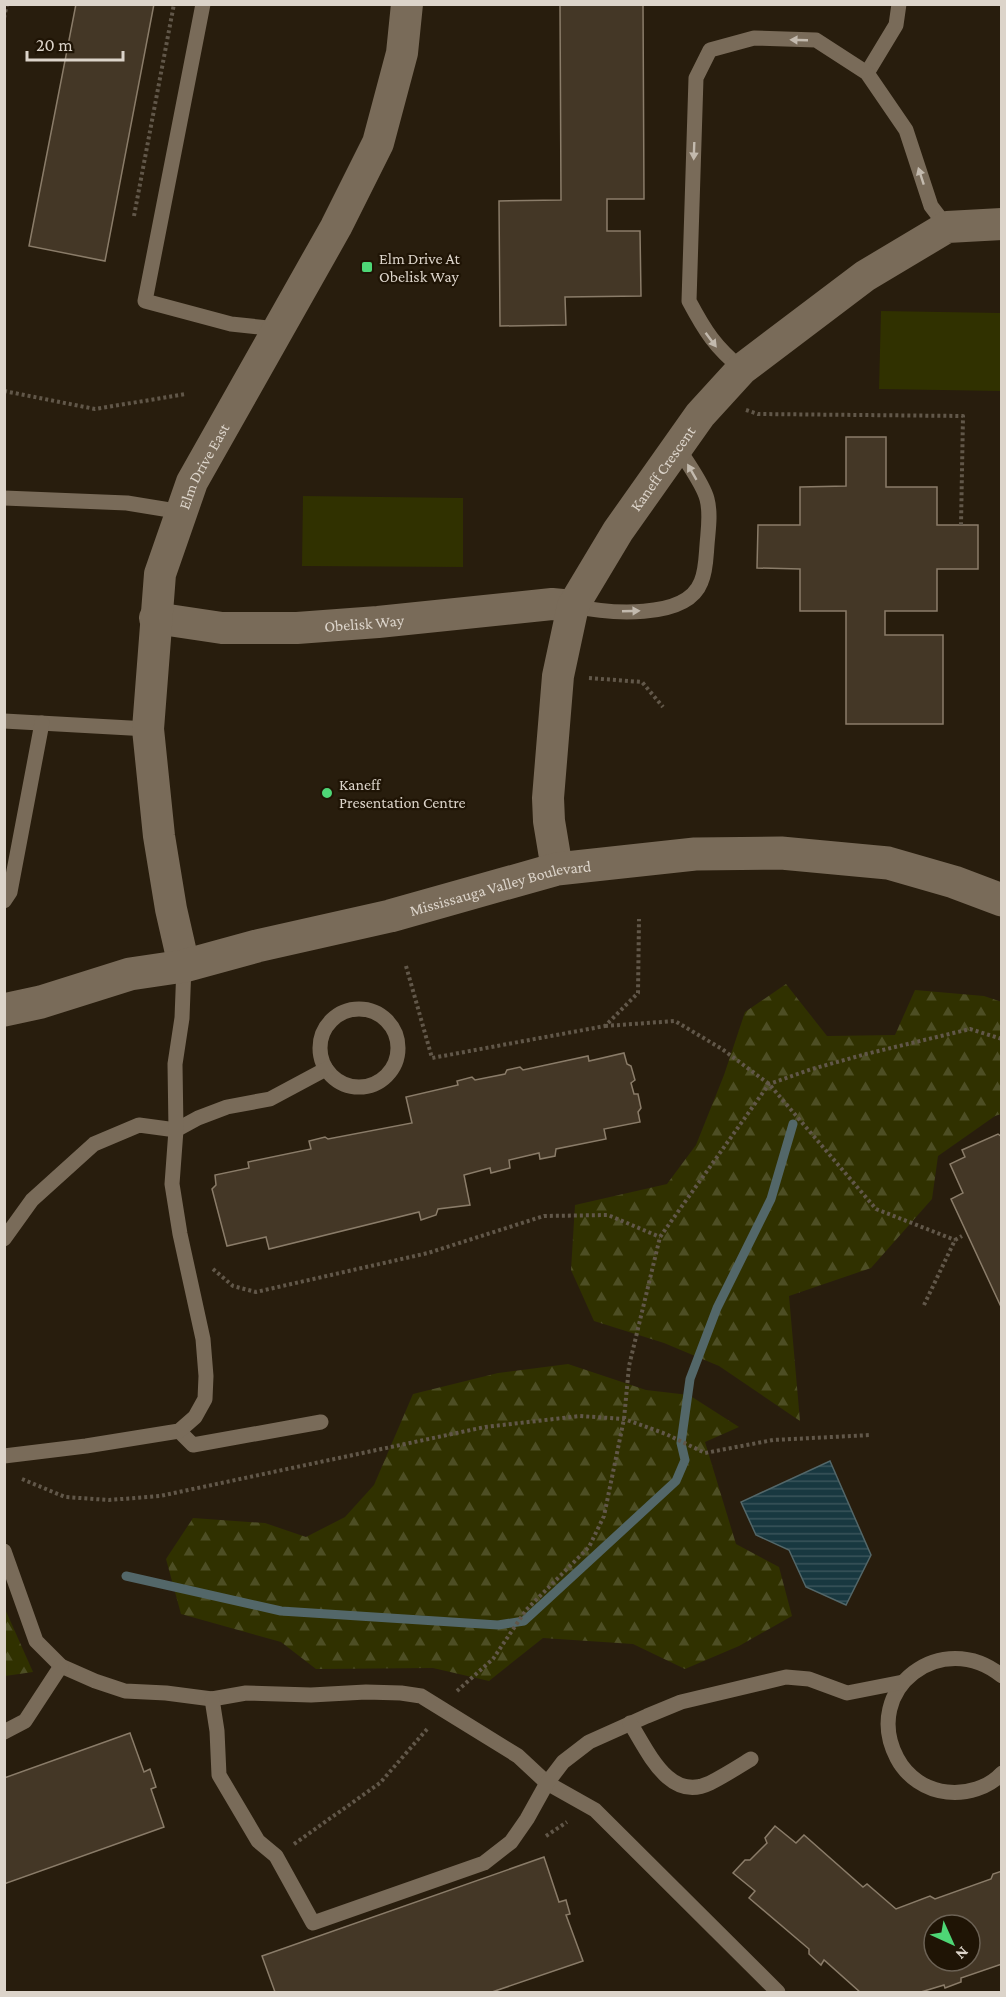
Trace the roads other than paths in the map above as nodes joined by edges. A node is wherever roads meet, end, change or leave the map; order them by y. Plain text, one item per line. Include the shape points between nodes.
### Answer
1 (203, 4) edge
2 (407, 4) edge
3 (899, 4) edge
4 (867, 73) junction
5 (1002, 224) edge
6 (948, 227) junction
7 (278, 329) junction
8 (742, 369) junction
9 (678, 447) junction
10 (4, 498) edge
11 (182, 512) junction
12 (573, 606) junction
13 (155, 618) junction
14 (4, 721) edge
15 (42, 723) junction
16 (148, 729) junction
17 (557, 869) junction
18 (1002, 900) edge
19 (4, 901) edge
20 (184, 966) junction
21 (4, 1010) edge
22 (326, 1069) junction
23 (176, 1130) junction
24 (4, 1239) edge
25 (321, 1422) dead end
26 (179, 1431) junction
27 (4, 1455) edge
28 (4, 1551) edge
29 (61, 1666) junction
30 (1002, 1676) edge
31 (903, 1682) junction
32 (212, 1699) junction
33 (630, 1723) junction
34 (4, 1732) edge
35 (751, 1759) dead end
36 (1002, 1773) edge
37 (547, 1784) junction
38 (778, 1992) edge

1 - 7 lane via 145,301 231,324
2 - 7 street, Elm Drive East via 402,53 378,143
3 - 4 lane via 896,25
6 -> 4 lane via 931,206 906,130
4 -> 8 lane via 816,40 754,38 710,50 696,78 689,301 721,352
5 - 6 street, Kaneff Crescent
6 - 8 street, Kaneff Crescent via 865,276
7 - 11 street, Elm Drive East via 192,482
8 - 9 street, Kaneff Crescent via 700,415
9 - 12 street, Kaneff Crescent via 618,531
12 -> 9 lane via 603,612 667,608 687,598 701,584 709,516 707,498
10 - 11 lane via 128,503
11 - 13 street, Elm Drive East via 160,574
12 - 13 street, Obelisk Way via 552,604 297,628 222,628
12 - 17 street, Kaneff Crescent via 558,676 548,798
13 - 16 street, Elm Drive East
14 - 15 lane
15 - 16 lane
15 - 19 lane via 10,892
16 - 20 street, Elm Drive East via 159,836
17 - 18 street, Mississauga Valley Boulevard via 695,854 781,853 888,863
17 - 20 street, Mississauga Valley Boulevard via 390,916
20 - 21 street, Mississauga Valley Boulevard via 130,974
20 - 23 lane via 175,1064
22 - 22 lane via 337,1081 352,1087 369,1086 384,1079 399,1050 396,1033 387,1019 373,1010 341,1012 328,1023 321,1038 320,1054
22 - 23 lane via 270,1099 227,1107
23 - 24 lane via 139,1125 94,1144 32,1200
23 - 26 lane via 172,1184 203,1339 206,1376 205,1399 195,1417
25 - 26 lane via 193,1445
26 - 27 lane
28 - 29 lane via 36,1641
29 - 32 lane via 125,1691
29 - 34 lane via 25,1721
30 - 31 lane via 976,1661 957,1657 918,1668
31 - 33 lane via 847,1693 809,1679 786,1677 681,1702
31 - 36 lane via 892,1701 887,1722 890,1744 902,1767 917,1781 936,1791 957,1793 976,1790
32 - 37 lane via 246,1693 422,1696 518,1756
32 - 37 lane via 219,1775 258,1841 276,1856 313,1923 484,1863 511,1842
33 - 35 lane via 654,1761 670,1780 684,1788 708,1784
33 - 37 lane via 589,1742 563,1762
37 - 38 lane via 595,1810

